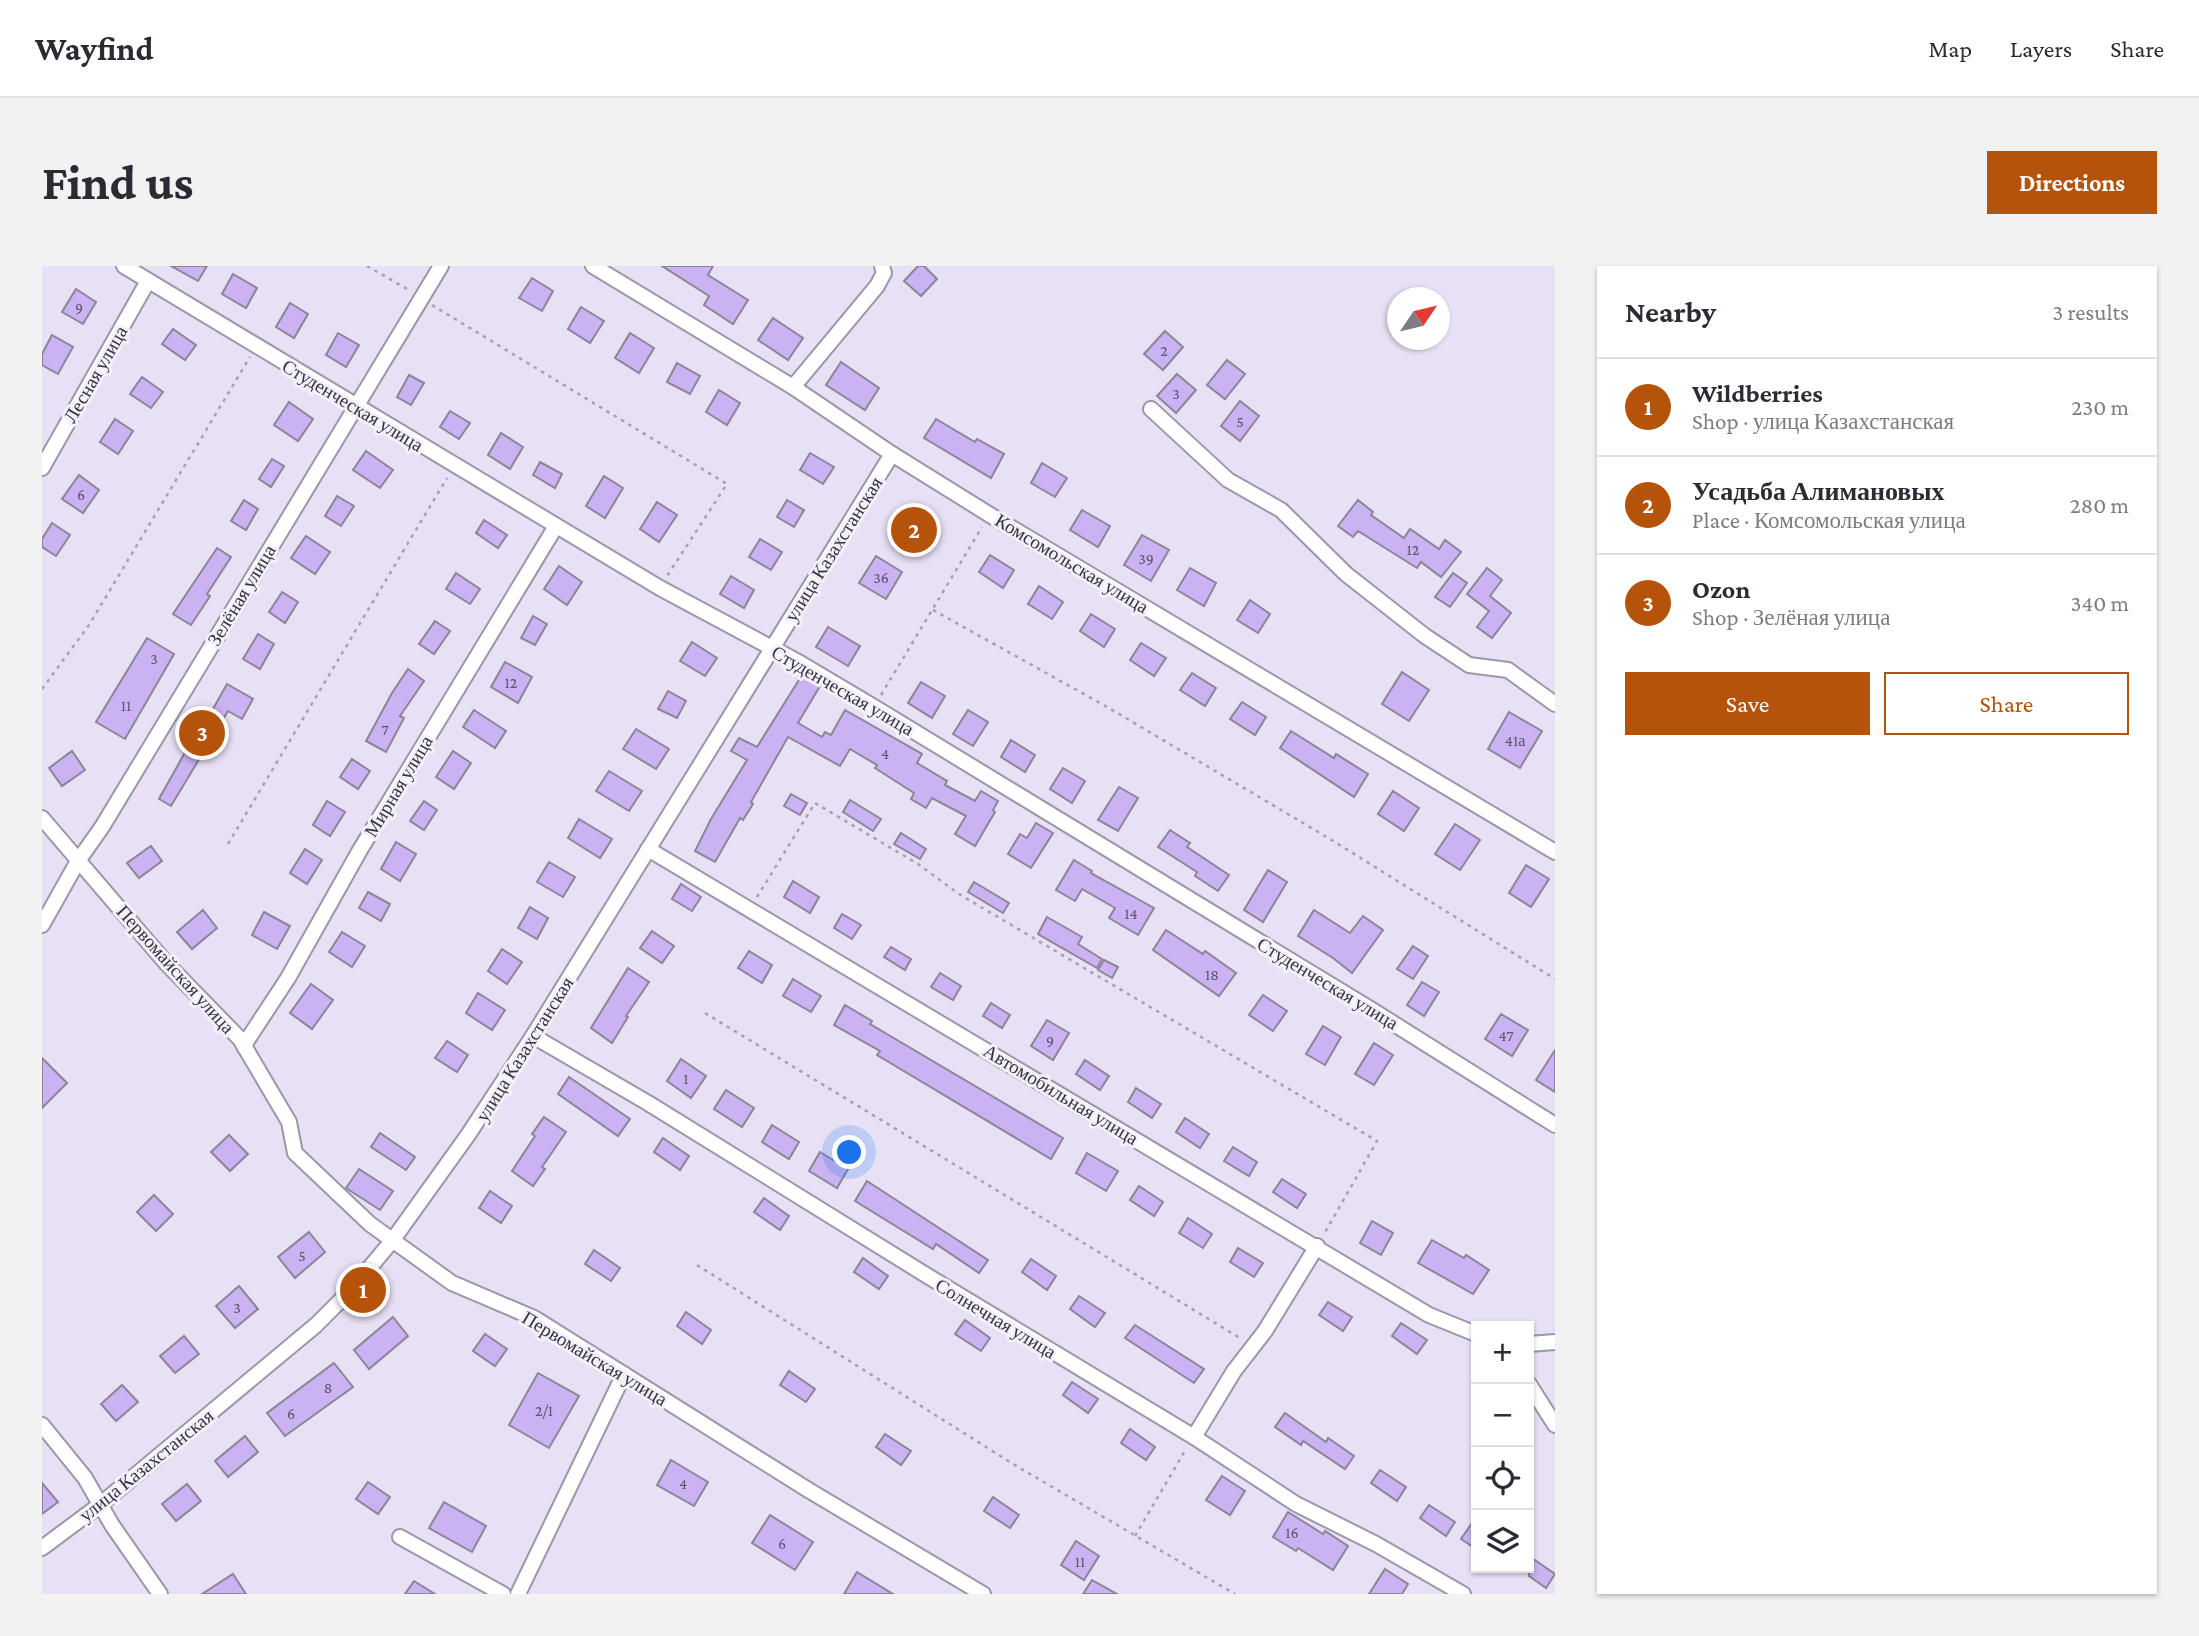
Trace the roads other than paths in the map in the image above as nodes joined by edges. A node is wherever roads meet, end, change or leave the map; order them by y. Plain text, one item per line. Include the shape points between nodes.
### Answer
1 (124, 266) edge
2 (441, 266) edge
3 (593, 266) edge
4 (882, 266) edge
5 (148, 281) junction
6 (793, 387) junction
7 (355, 405) junction
8 (1150, 409) dead end
9 (892, 454) junction
10 (42, 468) edge
11 (556, 526) junction
12 (772, 648) junction
13 (1555, 704) edge
14 (42, 818) edge
15 (648, 849) junction
16 (1555, 852) edge
17 (78, 862) junction
18 (42, 925) edge
19 (533, 1036) junction
20 (245, 1048) junction
21 (1555, 1125) edge
22 (392, 1241) junction
23 (1317, 1247) junction
24 (1471, 1332) edge
25 (1555, 1342) edge
26 (1534, 1344) edge
27 (624, 1374) junction
28 (1534, 1392) edge
29 (1555, 1424) edge
30 (42, 1425) edge
31 (1194, 1437) junction
32 (101, 1504) junction
33 (400, 1537) dead end
34 (42, 1548) edge
35 (160, 1594) edge
36 (503, 1594) edge
37 (518, 1594) edge
38 (983, 1594) edge
39 (1463, 1594) edge

1 - 5 street, Студенческая улица
2 - 7 street, Зелёная улица
3 - 6 street, Комсомольская улица
4 - 6 street via 884,273 877,286
5 - 7 street, Студенческая улица
5 - 10 street, Лесная улица
6 - 9 street, Комсомольская улица
7 - 11 street, Студенческая улица
7 - 17 street, Зелёная улица
8 - 13 street via 1228,480 1281,510 1346,574 1425,636 1469,664 1508,670
9 - 12 street, улица Казахстанская
9 - 16 street, Комсомольская улица
11 - 12 street, Студенческая улица
11 - 20 street, Мирная улица
12 - 15 street, улица Казахстанская
12 - 21 street, Студенческая улица via 1373,1010
14 - 17 street, Первомайская улица
15 - 19 street, улица Казахстанская
15 - 23 street, Автомобильная улица
17 - 18 street, Зелёная улица
17 - 20 street, Первомайская улица
19 - 22 street, улица Казахстанская
19 - 31 street, Солнечная улица
20 - 22 street, Первомайская улица via 289,1122 295,1153
22 - 27 street, Первомайская улица via 452,1283 534,1318
22 - 32 street, улица Казахстанская via 316,1325
23 - 24 street, Автомобильная улица via 1429,1315
23 - 31 street
25 - 26 street
27 - 37 street
27 - 38 street, Первомайская улица
28 - 29 street
30 - 32 street
31 - 39 street, Солнечная улица via 1296,1504
32 - 34 street, улица Казахстанская
32 - 35 street
33 - 36 street

